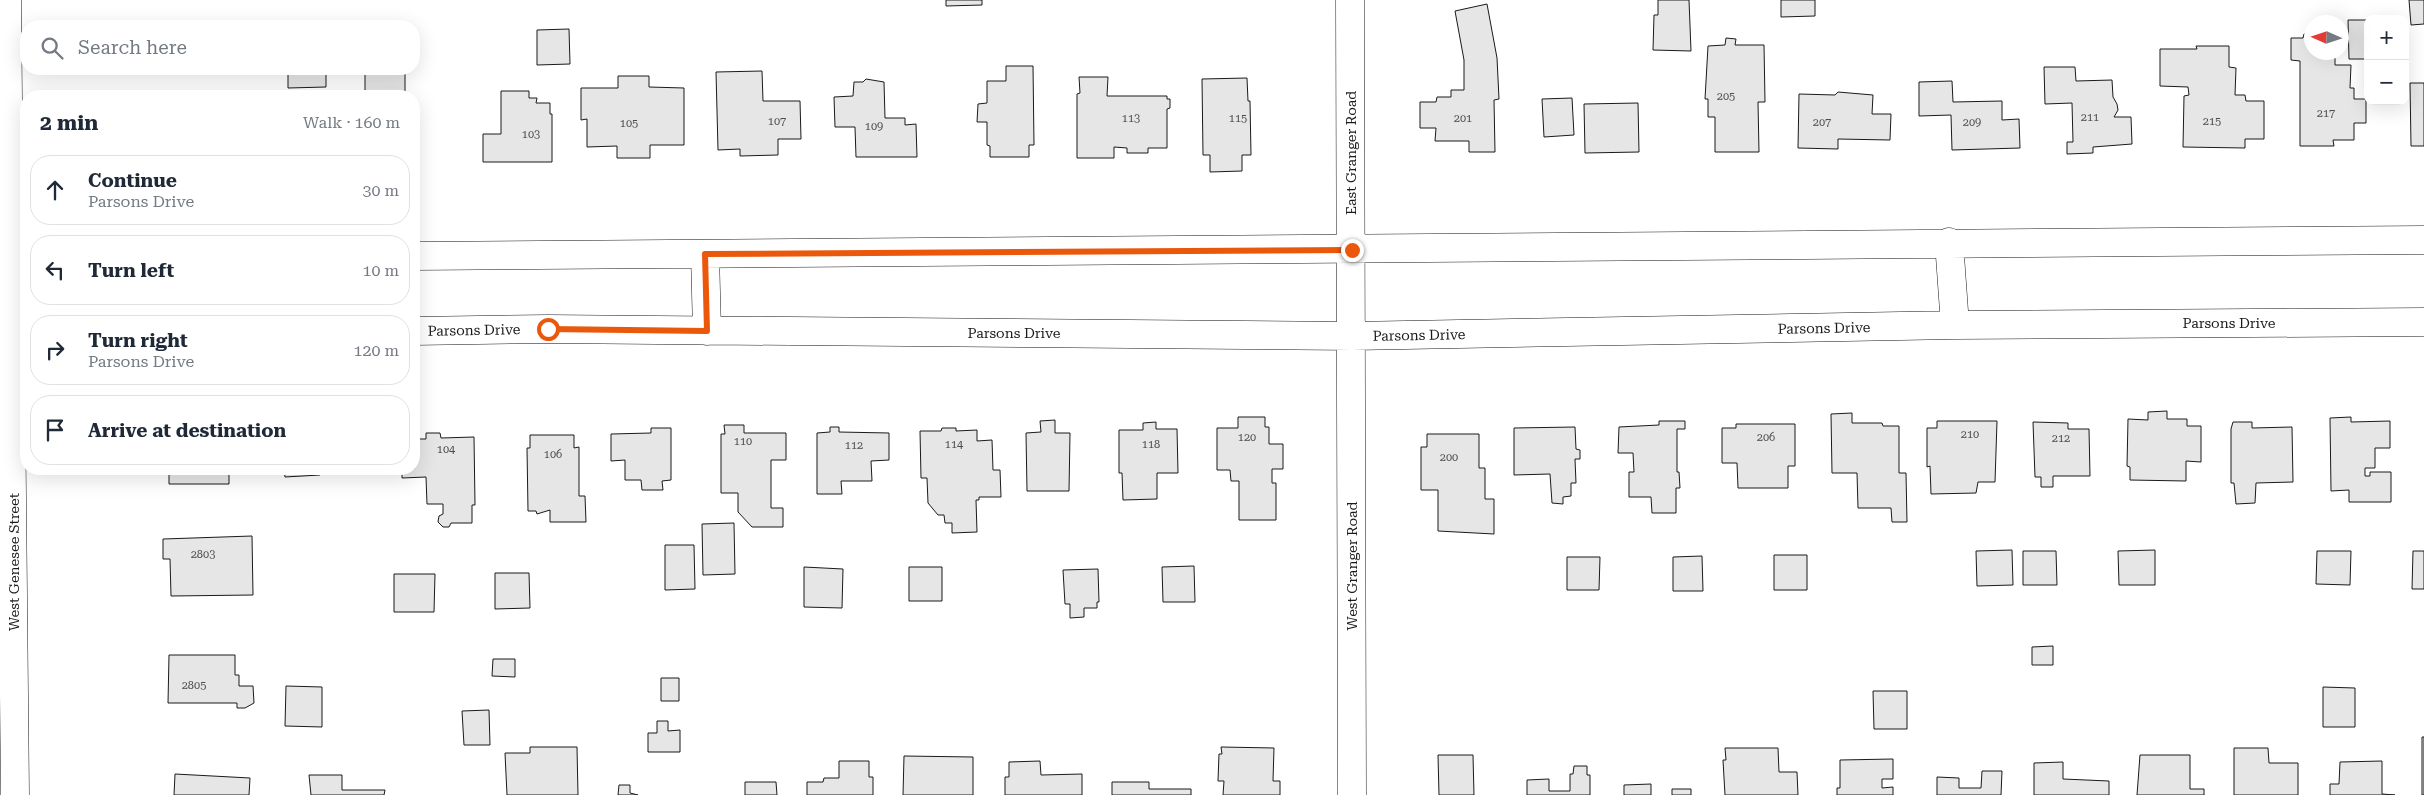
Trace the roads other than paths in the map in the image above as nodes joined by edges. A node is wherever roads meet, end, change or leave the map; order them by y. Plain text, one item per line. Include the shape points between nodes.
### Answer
1 (7, 0) edge
2 (1350, 0) edge
3 (2424, 240) edge
4 (1949, 242) junction
5 (1352, 250) junction
6 (705, 254) junction
7 (420, 256) edge
8 (13, 295) edge
9 (2424, 322) edge
10 (1955, 325) junction
11 (420, 331) edge
12 (707, 331) junction
13 (1352, 336) junction
14 (8, 766) edge
15 (15, 795) edge
16 (1352, 795) edge

1 - 8 street, West Genesee Street
2 - 5 street, East Granger Road
3 - 4 street
4 - 5 street
4 - 10 street
5 - 6 street
5 - 13 street, East Granger Road
6 - 7 street
6 - 12 street
8 - 14 street, West Genesee Street
9 - 10 street, Parsons Drive
10 - 13 street, Parsons Drive
11 - 12 street, Parsons Drive
12 - 13 street, Parsons Drive
13 - 16 street, West Granger Road
14 - 15 street, West Genesee Street

